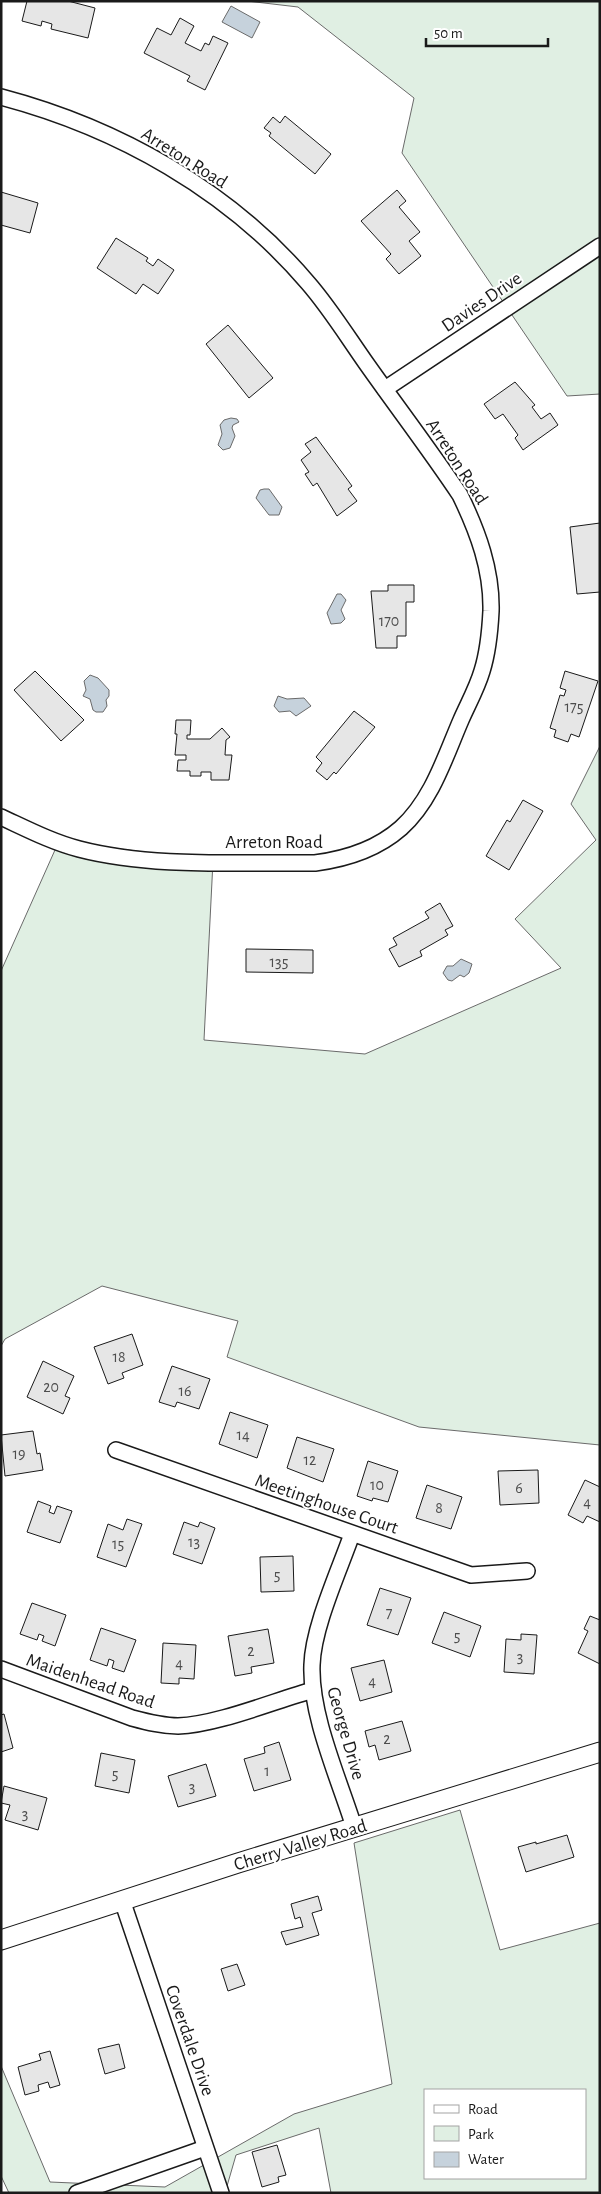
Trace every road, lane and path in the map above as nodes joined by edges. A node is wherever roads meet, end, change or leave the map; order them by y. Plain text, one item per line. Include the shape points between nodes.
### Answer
1 (1, 97) edge
2 (600, 246) edge
3 (385, 389) junction
4 (1, 817) edge
5 (116, 1450) dead end
6 (352, 1534) junction
7 (527, 1571) dead end
8 (1, 1669) edge
9 (312, 1690) junction
10 (600, 1752) edge
11 (354, 1827) junction
12 (122, 1900) junction
13 (1, 1940) edge
14 (206, 2148) junction
15 (77, 2193) edge
16 (221, 2193) edge

1 - 3 street, Arreton Road via 76,120 124,142 161,162 231,210 308,283
2 - 3 street, Davies Drive
3 - 4 street, Arreton Road via 460,495 474,523 490,583 489,642 482,672 431,789 417,811 400,828 361,853 314,864 116,857 78,849
5 - 6 street, Meetinghouse Court
6 - 7 street, Meetinghouse Court via 471,1575
6 - 9 street, George Drive via 315,1640
8 - 9 street, Maidenhead Road via 132,1718 170,1725 201,1723
9 - 11 street, George Drive
10 - 11 street, Cherry Valley Road
11 - 12 street, Cherry Valley Road
12 - 13 street, Cherry Valley Road
12 - 14 street, Coverdale Drive
14 - 15 street
14 - 16 street, Coverdale Drive

